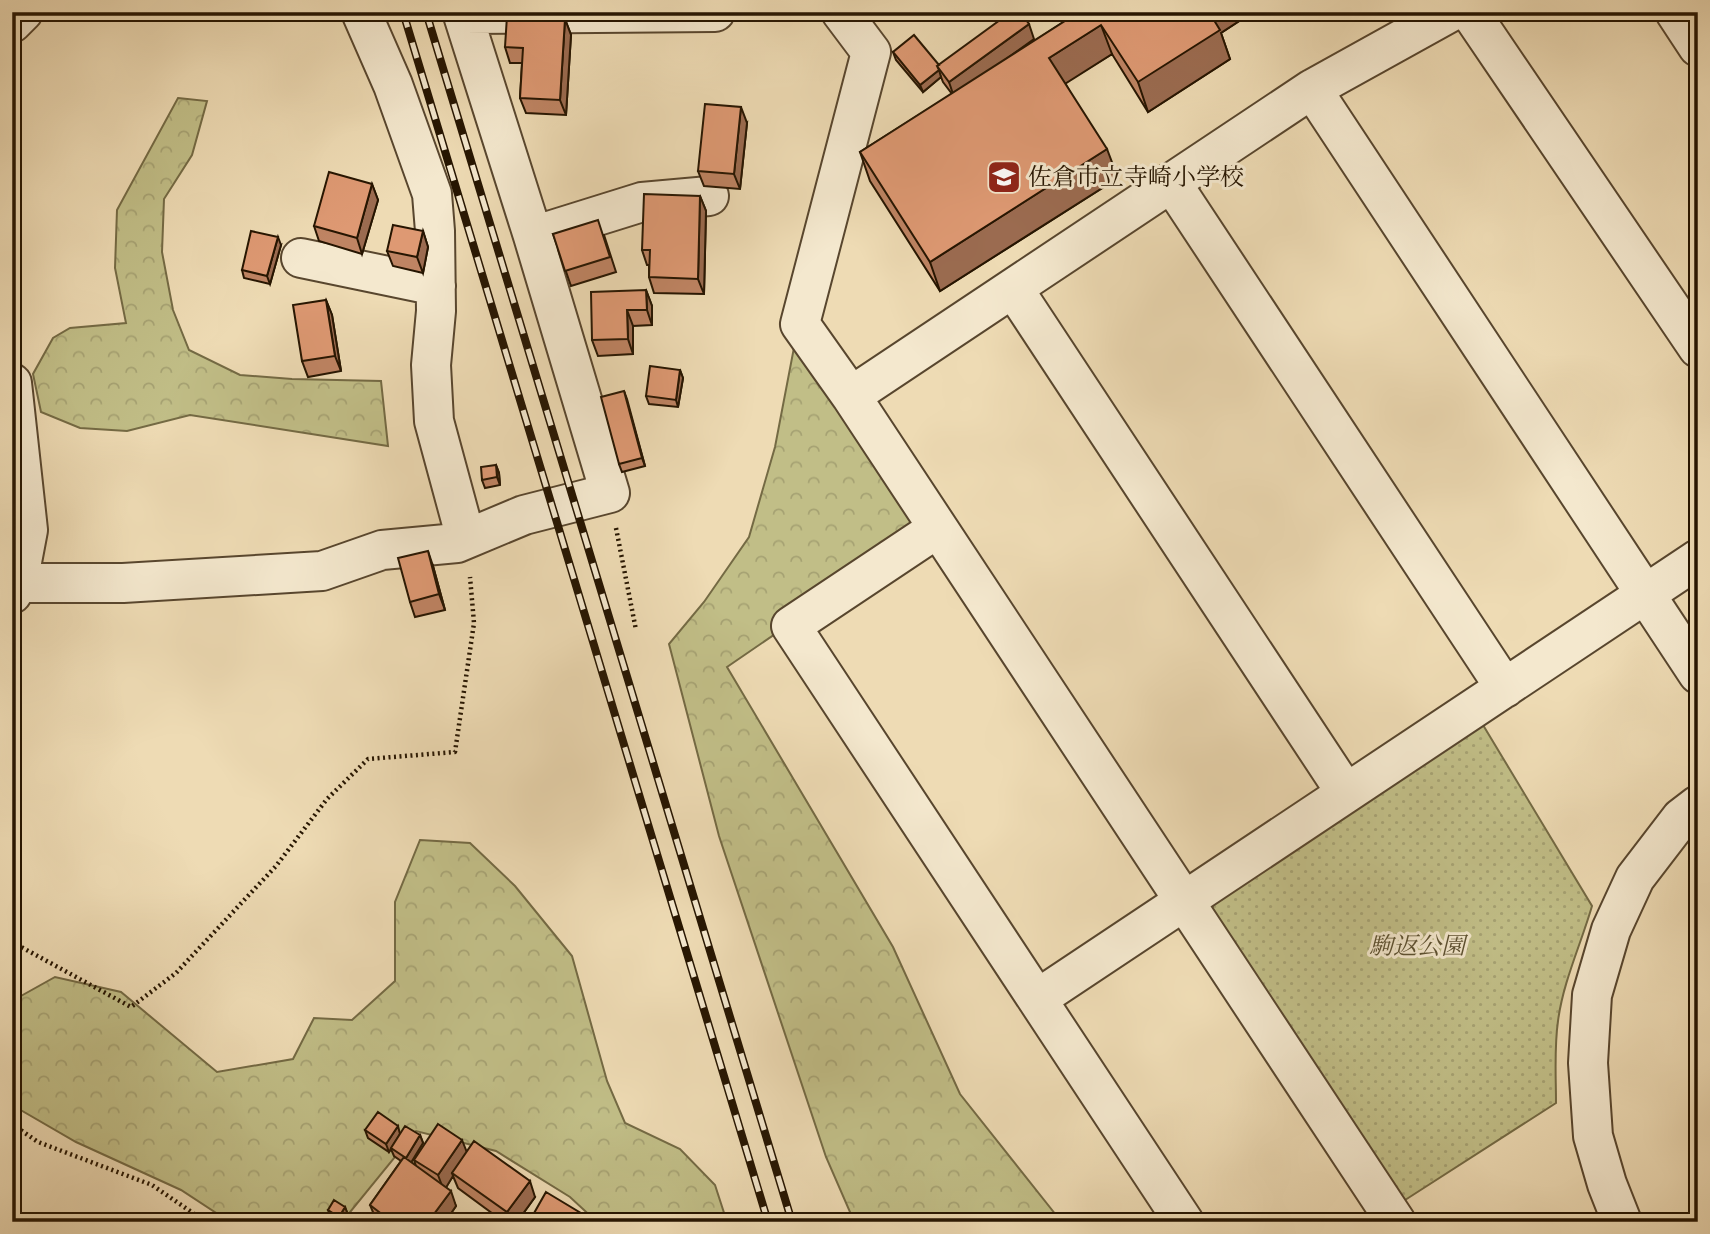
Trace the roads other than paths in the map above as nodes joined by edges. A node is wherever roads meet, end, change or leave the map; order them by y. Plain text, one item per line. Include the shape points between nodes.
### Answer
1 (23, 12) edge
2 (361, 12) edge
3 (715, 12) edge
4 (841, 12) edge
5 (1451, 12) edge
6 (1470, 12) edge
7 (1675, 12) edge
8 (462, 13) edge
9 (12, 23) edge
10 (1698, 47) edge
11 (1312, 89) junction
12 (1171, 183) junction
13 (709, 196) dead end
14 (533, 236) junction
15 (301, 258) dead end
16 (436, 286) junction
17 (1013, 288) junction
18 (1698, 348) edge
19 (12, 383) edge
20 (851, 396) junction
21 (939, 528) junction
22 (466, 539) junction
23 (1698, 559) edge
24 (15, 589) edge
25 (1645, 594) junction
26 (1698, 674) edge
27 (1505, 688) junction
28 (1346, 793) junction
29 (1698, 805) edge
30 (1184, 901) junction
31 (1037, 999) junction
32 (1184, 1222) edge
33 (1396, 1222) edge
34 (1622, 1222) edge

1 - 9 street
2 - 16 street via 432,194
3 - 8 street
4 - 20 street via 871,52 800,324
5 - 11 street
6 - 18 street
7 - 10 street
8 - 14 street
11 - 12 street
11 - 25 street
12 - 17 street
12 - 27 street
13 - 14 street via 642,202
14 - 22 street via 610,493 524,515
15 - 16 street
16 - 22 street via 431,365 434,421
17 - 20 street
17 - 28 street
19 - 24 street via 28,530
20 - 21 street
21 - 30 street
21 - 31 street via 791,626
22 - 24 street via 382,550 322,571
23 - 25 street
25 - 26 street
25 - 27 street
27 - 28 street
28 - 30 street
29 - 34 street via 1681,818 1635,878 1611,930 1592,995 1588,1063 1593,1136
30 - 31 street
30 - 33 street
31 - 32 street

